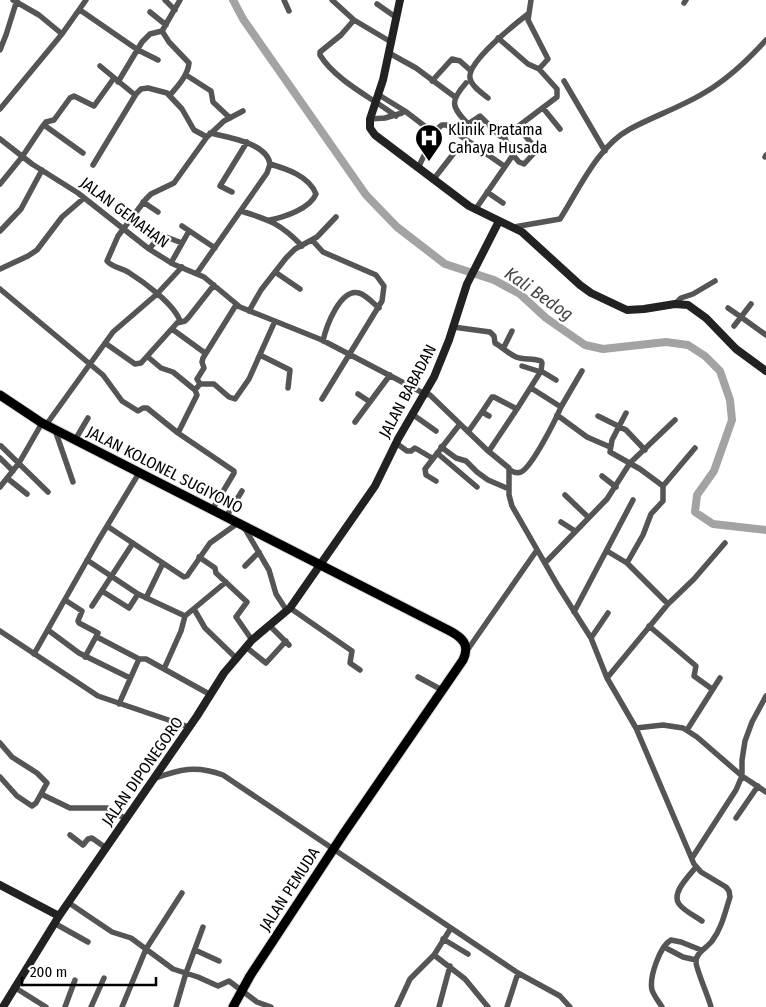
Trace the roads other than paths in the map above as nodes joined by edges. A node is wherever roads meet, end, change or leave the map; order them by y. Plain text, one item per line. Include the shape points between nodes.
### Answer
1 (86, 0) edge
2 (165, 0) edge
3 (180, 0) edge
4 (332, 0) edge
5 (531, 0) edge
6 (15, 1) edge
7 (287, 1) edge
8 (401, 2) edge
9 (377, 4) dead end
10 (80, 10) junction
11 (175, 10) junction
12 (288, 11) dead end
13 (150, 12) dead end
14 (528, 14) junction
15 (397, 18) junction
16 (354, 20) junction
17 (166, 25) junction
18 (162, 31) junction
19 (62, 34) junction
20 (498, 38) junction
21 (766, 40) edge
22 (391, 42) junction
23 (0, 50) edge
24 (138, 50) junction
25 (389, 53) junction
26 (158, 60) dead end
27 (100, 66) dead end
28 (539, 69) junction
29 (471, 71) junction
30 (186, 74) junction
31 (116, 80) junction
32 (432, 81) junction
33 (564, 81) dead end
34 (466, 84) dead end
35 (135, 95) junction
36 (170, 95) junction
37 (455, 97) junction
38 (488, 98) dead end
39 (377, 99) junction
40 (543, 108) junction
41 (0, 109) edge
42 (242, 110) dead end
43 (230, 118) junction
44 (370, 119) junction
45 (468, 124) junction
46 (44, 125) junction
47 (518, 127) junction
48 (560, 128) dead end
49 (435, 134) junction
50 (458, 134) junction
51 (209, 135) junction
52 (504, 137) junction
53 (0, 139) edge
54 (247, 142) junction
55 (605, 151) junction
56 (83, 153) dead end
57 (454, 153) dead end
58 (513, 155) junction
59 (22, 157) junction
60 (93, 164) dead end
61 (270, 164) junction
62 (504, 166) junction
63 (418, 168) junction
64 (42, 170) junction
65 (433, 180) junction
66 (0, 184) edge
67 (232, 192) dead end
68 (487, 192) junction
69 (84, 198) junction
70 (143, 202) junction
71 (503, 203) dead end
72 (475, 210) junction
73 (241, 211) junction
74 (158, 212) dead end
75 (336, 217) dead end
76 (270, 220) junction
77 (499, 220) junction
78 (182, 226) dead end
79 (514, 227) junction
80 (123, 229) junction
81 (0, 231) edge
82 (189, 231) junction
83 (296, 239) junction
84 (312, 240) junction
85 (182, 243) junction
86 (302, 246) junction
87 (215, 248) junction
88 (149, 249) junction
89 (295, 249) junction
90 (171, 262) junction
91 (182, 267) junction
92 (0, 269) edge
93 (275, 272) junction
94 (197, 273) junction
95 (715, 281) dead end
96 (214, 285) junction
97 (0, 289) edge
98 (300, 289) dead end
99 (157, 294) junction
100 (675, 304) junction
101 (751, 304) dead end
102 (236, 305) junction
103 (378, 308) junction
104 (728, 308) dead end
105 (248, 311) junction
106 (741, 317) junction
107 (180, 321) junction
108 (275, 321) junction
109 (734, 326) dead end
110 (453, 327) junction
111 (172, 329) junction
112 (512, 331) dead end
113 (766, 335) edge
114 (323, 340) junction
115 (105, 343) junction
116 (504, 347) junction
117 (205, 353) junction
118 (350, 353) junction
119 (260, 355) junction
120 (148, 357) junction
121 (90, 365) junction
122 (522, 366) dead end
123 (582, 370) dead end
124 (766, 371) edge
125 (541, 372) junction
126 (390, 375) junction
127 (556, 380) dead end
128 (200, 384) junction
129 (288, 388) dead end
130 (531, 388) junction
131 (194, 390) junction
132 (358, 394) dead end
133 (425, 394) junction
134 (0, 395) edge
135 (322, 399) dead end
136 (370, 402) junction
137 (561, 407) junction
138 (517, 409) junction
139 (482, 412) junction
140 (626, 413) dead end
141 (412, 414) junction
142 (558, 415) junction
143 (490, 416) dead end
144 (598, 416) dead end
145 (88, 418) dead end
146 (675, 420) dead end
147 (355, 422) dead end
148 (44, 424) junction
149 (460, 424) junction
150 (618, 426) junction
151 (56, 430) junction
152 (436, 431) dead end
153 (468, 432) junction
154 (178, 433) junction
155 (75, 440) junction
156 (396, 442) junction
157 (1, 446) dead end
158 (441, 447) junction
159 (610, 447) junction
160 (695, 448) dead end
161 (645, 450) junction
162 (489, 451) junction
163 (437, 453) junction
164 (0, 458) edge
165 (432, 458) junction
166 (19, 463) junction
167 (630, 463) junction
168 (510, 470) junction
169 (13, 471) junction
170 (139, 472) junction
171 (602, 476) dead end
172 (7, 478) junction
173 (73, 482) dead end
174 (436, 482) dead end
175 (0, 486) edge
176 (663, 486) junction
177 (477, 487) dead end
178 (616, 487) junction
179 (509, 489) junction
180 (242, 491) dead end
181 (48, 492) dead end
182 (27, 494) dead end
183 (565, 495) dead end
184 (632, 500) dead end
185 (212, 510) junction
186 (226, 516) junction
187 (588, 517) junction
188 (561, 522) dead end
189 (241, 524) junction
190 (107, 526) junction
191 (575, 531) junction
192 (726, 542) dead end
193 (133, 543) junction
194 (537, 550) junction
195 (607, 551) junction
196 (258, 552) junction
197 (199, 556) junction
198 (87, 560) junction
199 (545, 562) junction
200 (627, 562) junction
201 (163, 563) junction
202 (320, 564) junction
203 (245, 566) dead end
204 (112, 577) junction
205 (226, 582) junction
206 (102, 592) junction
207 (138, 594) junction
208 (146, 598) junction
209 (65, 600) junction
210 (668, 604) junction
211 (92, 606) dead end
212 (194, 609) junction
213 (289, 609) junction
214 (574, 612) junction
215 (608, 613) dead end
216 (185, 616) junction
217 (270, 626) junction
218 (650, 626) junction
219 (48, 630) junction
220 (0, 631) edge
221 (97, 637) junction
222 (476, 638) junction
223 (591, 638) junction
224 (252, 640) junction
225 (464, 642) junction
226 (246, 647) junction
227 (466, 652) junction
228 (34, 654) junction
229 (85, 657) junction
230 (139, 658) junction
231 (236, 658) junction
232 (164, 669) junction
233 (360, 670) dead end
234 (130, 678) junction
235 (418, 678) dead end
236 (607, 678) junction
237 (720, 678) dead end
238 (712, 689) junction
239 (442, 690) junction
240 (211, 695) junction
241 (766, 696) edge
242 (119, 704) junction
243 (188, 727) junction
244 (636, 728) junction
245 (688, 730) junction
246 (0, 743) edge
247 (742, 776) junction
248 (0, 777) edge
249 (153, 779) junction
250 (758, 786) junction
251 (766, 792) edge
252 (41, 794) junction
253 (736, 818) dead end
254 (126, 819) junction
255 (70, 835) dead end
256 (106, 848) junction
257 (334, 849) junction
258 (692, 858) junction
259 (696, 866) junction
260 (0, 886) edge
261 (182, 893) dead end
262 (68, 903) junction
263 (57, 920) junction
264 (702, 921) dead end
265 (203, 927) dead end
266 (451, 928) junction
267 (443, 939) junction
268 (88, 942) dead end
269 (664, 947) junction
270 (146, 950) junction
271 (195, 950) junction
272 (702, 950) junction
273 (468, 954) dead end
274 (434, 955) junction
275 (696, 960) junction
276 (219, 961) dead end
277 (450, 966) junction
278 (186, 972) junction
279 (518, 972) junction
280 (104, 978) dead end
281 (75, 980) dead end
282 (14, 987) junction
283 (241, 992) junction
284 (3, 1007) edge
285 (46, 1007) edge
286 (65, 1007) edge
287 (91, 1007) edge
288 (122, 1007) edge
289 (176, 1007) edge
290 (233, 1007) edge
291 (271, 1007) edge
292 (397, 1007) edge
293 (439, 1007) edge
294 (488, 1007) edge
295 (507, 1007) edge
296 (570, 1007) edge
297 (662, 1007) edge
298 (712, 1007) edge

1 - 10 street
2 - 11 street
3 - 11 street
4 - 16 street
5 - 14 street
6 - 19 street
6 - 23 street
7 - 12 street
8 - 15 main road
9 - 15 street
10 - 19 street
10 - 24 street
11 - 17 street
13 - 17 street
14 - 20 street
14 - 28 street via 548,59
15 - 22 main road
16 - 22 street
16 - 39 street via 320,55 343,79
17 - 18 street
18 - 24 street via 150,34
18 - 30 street via 168,42 189,62
19 - 41 street
20 - 28 street via 528,64
20 - 29 street
21 - 55 street via 747,61 717,85 625,132
22 - 25 main road
24 - 26 street
24 - 31 street
25 - 32 street
25 - 39 main road
27 - 31 street
28 - 40 street via 558,92 557,97
29 - 32 street via 460,61 452,59
29 - 38 street via 472,84
30 - 36 street
30 - 43 street via 211,92 212,102
31 - 35 street
31 - 46 street via 94,106 72,96 56,118
32 - 37 street
33 - 55 street
34 - 37 street
35 - 36 street via 141,89 150,88
35 - 60 street
36 - 51 street via 194,130
37 - 45 street via 457,113
39 - 44 main road
39 - 44 street via 399,114
39 - 49 street via 405,111
40 - 47 street
40 - 48 street
42 - 43 street
43 - 51 street
44 - 63 main road via 370,128 375,135
45 - 50 street
45 - 52 street via 482,116
46 - 56 street
46 - 59 street
47 - 52 street
47 - 58 street via 536,150 524,164
49 - 50 street via 439,127 445,125
49 - 63 street
50 - 62 street
51 - 54 street
51 - 70 street via 174,183 151,194
52 - 58 street
53 - 59 street, JALAN GEMAHAN
54 - 61 street via 268,157
54 - 67 street via 220,186
55 - 79 street via 560,219
57 - 65 street
58 - 62 street
59 - 64 street, JALAN GEMAHAN
59 - 66 street
61 - 73 street via 267,174
61 - 76 street via 300,176 316,194 313,200 295,212
62 - 68 street
63 - 65 main road
64 - 69 street, JALAN GEMAHAN
64 - 81 street via 21,209
65 - 72 main road
68 - 71 street
68 - 72 street
69 - 80 street, JALAN GEMAHAN
69 - 92 street via 62,217 37,250
70 - 74 street
70 - 80 street
72 - 77 main road
73 - 76 street
73 - 87 street
75 - 84 street
76 - 83 street
77 - 79 main road
77 - 110 main road, JALAN BABADAN via 466,284
78 - 82 street
79 - 100 main road via 580,285 607,302 636,310
80 - 88 street, JALAN GEMAHAN
80 - 99 street via 108,262 126,270
82 - 85 street
82 - 87 street
83 - 86 street
83 - 89 street
84 - 86 street
84 - 103 street via 323,252 380,278 384,292
85 - 88 street via 161,235
85 - 90 street
86 - 89 street
87 - 94 street
88 - 90 street, JALAN GEMAHAN
89 - 93 street
90 - 91 street, JALAN GEMAHAN
91 - 94 street, JALAN GEMAHAN
91 - 99 street
93 - 98 street
93 - 105 street
94 - 96 street, JALAN GEMAHAN
95 - 100 street
96 - 102 street, JALAN GEMAHAN
96 - 107 street via 190,316
97 - 121 street
99 - 107 street via 176,312
99 - 115 street via 113,332
100 - 124 main road via 697,310 736,349
101 - 106 street
102 - 105 street, JALAN GEMAHAN
102 - 117 street
103 - 114 street via 360,293 352,293 338,306
103 - 118 street
104 - 106 street
105 - 108 street, JALAN GEMAHAN
106 - 109 street
106 - 113 street
107 - 111 street
108 - 114 street, JALAN GEMAHAN
108 - 119 street
110 - 116 street via 490,332 494,343
110 - 133 main road, JALAN BABADAN
111 - 117 street
111 - 120 street
112 - 116 street
114 - 118 street, JALAN GEMAHAN
115 - 120 street via 136,364
115 - 121 street
116 - 125 street via 518,358 541,361
117 - 128 street via 204,368 197,379
118 - 126 street, JALAN GEMAHAN
118 - 135 street
119 - 128 street via 246,385 235,399 214,384
119 - 129 street via 290,370
120 - 131 street
121 - 148 street
121 - 154 street via 103,375 122,401 138,412 147,408
122 - 125 street
123 - 137 street
125 - 127 street
125 - 130 street
126 - 133 street, JALAN GEMAHAN
126 - 136 street
128 - 131 street
130 - 137 street
130 - 138 street
131 - 154 street via 197,395
132 - 136 street
133 - 141 main road, JALAN BABADAN
133 - 149 street, JALAN GEMAHAN via 437,400
134 - 148 main road, JALAN KOLONEL SUGIYONO
136 - 147 street
137 - 142 street
138 - 139 street via 492,397
138 - 162 street
139 - 143 street
139 - 153 street
140 - 150 street
141 - 152 street
141 - 156 main road, JALAN BABADAN
142 - 159 street via 587,437
142 - 168 street via 522,472
144 - 150 street
145 - 155 street
146 - 161 street
148 - 151 main road, JALAN KOLONEL SUGIYONO
148 - 166 street
149 - 153 street, JALAN GEMAHAN
149 - 158 street
150 - 159 street
150 - 161 street
151 - 155 main road, JALAN KOLONEL SUGIYONO
151 - 173 street
153 - 162 street, JALAN GEMAHAN
154 - 185 street via 234,471
155 - 170 main road, JALAN KOLONEL SUGIYONO
156 - 165 street via 407,451 415,448
156 - 202 main road, JALAN BABADAN via 375,486
157 - 166 street
158 - 163 street
158 - 179 street via 488,480
159 - 167 street via 611,454
160 - 176 street
161 - 167 street
162 - 168 street, JALAN GEMAHAN
163 - 165 street
163 - 177 street
164 - 169 street
165 - 174 street via 425,472
166 - 169 street
166 - 181 street
167 - 176 street
167 - 178 street
168 - 179 street
169 - 172 street
170 - 185 main road, JALAN KOLONEL SUGIYONO
170 - 190 street
171 - 178 street
172 - 175 street
172 - 182 street
176 - 200 street via 663,501 651,514
178 - 187 street
179 - 194 street via 512,506
180 - 186 street
183 - 187 street
184 - 195 street
185 - 186 main road, JALAN KOLONEL SUGIYONO
186 - 189 main road, JALAN KOLONEL SUGIYONO
187 - 191 street
188 - 191 street
189 - 196 street
189 - 197 street via 214,540
189 - 202 main road, JALAN KOLONEL SUGIYONO
190 - 193 street
190 - 198 street
191 - 199 street
192 - 210 street
193 - 201 street
193 - 204 street
194 - 199 street
194 - 222 street
195 - 200 street
195 - 214 street
196 - 203 street
196 - 213 street via 276,594
197 - 201 street via 186,577
197 - 205 street
198 - 204 street
198 - 209 street
199 - 214 street
200 - 210 street
201 - 208 street
202 - 213 main road, JALAN DIPONEGORO
202 - 225 main road, JALAN KOLONEL SUGIYONO via 456,634
204 - 206 street
204 - 207 street
205 - 212 street
205 - 224 street via 247,602 236,617
206 - 207 street via 129,608
206 - 211 street
207 - 208 street
208 - 216 street
209 - 219 street
209 - 221 street via 82,611 78,622 98,632
210 - 218 street
212 - 216 street
212 - 231 street via 205,628
213 - 217 main road, JALAN DIPONEGORO
213 - 233 street via 352,651 350,663
214 - 223 street
215 - 223 street
216 - 232 street
217 - 224 main road, JALAN DIPONEGORO
217 - 226 street via 288,643 266,663
218 - 236 street
218 - 238 street via 696,666 694,676
219 - 228 street
219 - 229 street
220 - 228 street
221 - 229 street
221 - 230 street
222 - 225 street
222 - 227 street
223 - 236 street
224 - 226 main road, JALAN DIPONEGORO
225 - 227 main road
226 - 231 main road, JALAN DIPONEGORO
227 - 239 main road, JALAN PEMUDA
228 - 242 street via 88,690
229 - 234 street
230 - 232 street
230 - 234 street
231 - 240 main road, JALAN DIPONEGORO
232 - 240 street
234 - 242 street
235 - 239 street
236 - 244 street
237 - 238 street
238 - 245 street
239 - 257 main road, JALAN PEMUDA
240 - 243 main road, JALAN DIPONEGORO
241 - 247 street via 746,741
242 - 243 street
243 - 249 main road, JALAN DIPONEGORO
244 - 245 street via 666,725
244 - 258 street
245 - 247 street
246 - 252 street via 12,757 47,781
247 - 250 street
247 - 258 street
248 - 252 street via 31,806
249 - 254 main road, JALAN DIPONEGORO
249 - 257 street via 189,769 210,770 223,775
250 - 251 street
250 - 253 street
252 - 254 street via 70,808 107,808
254 - 256 main road, JALAN DIPONEGORO
255 - 256 street via 83,845 89,838
256 - 262 main road, JALAN DIPONEGORO
257 - 266 street
257 - 283 main road, JALAN PEMUDA
258 - 259 street
259 - 264 street via 678,892 678,901
259 - 272 street via 726,887 730,894 718,931
260 - 263 main road
261 - 270 street
262 - 263 main road, JALAN DIPONEGORO
262 - 270 street via 109,931 131,938
263 - 268 street
263 - 282 main road, JALAN DIPONEGORO
265 - 271 street
266 - 267 street
266 - 279 street
267 - 273 street
267 - 274 street
269 - 272 street via 671,940
269 - 275 street
269 - 297 street via 652,986
270 - 278 street via 173,969
270 - 288 street
271 - 276 street
271 - 278 street
272 - 275 street
274 - 277 street
274 - 292 street via 410,979
275 - 298 street
277 - 293 street
277 - 294 street via 473,986
278 - 283 street via 218,986 229,981
278 - 289 street
279 - 295 street
279 - 296 street via 560,996
280 - 287 street
281 - 286 street
282 - 284 main road, JALAN DIPONEGORO
282 - 285 street
283 - 290 main road, JALAN PEMUDA
283 - 291 street

